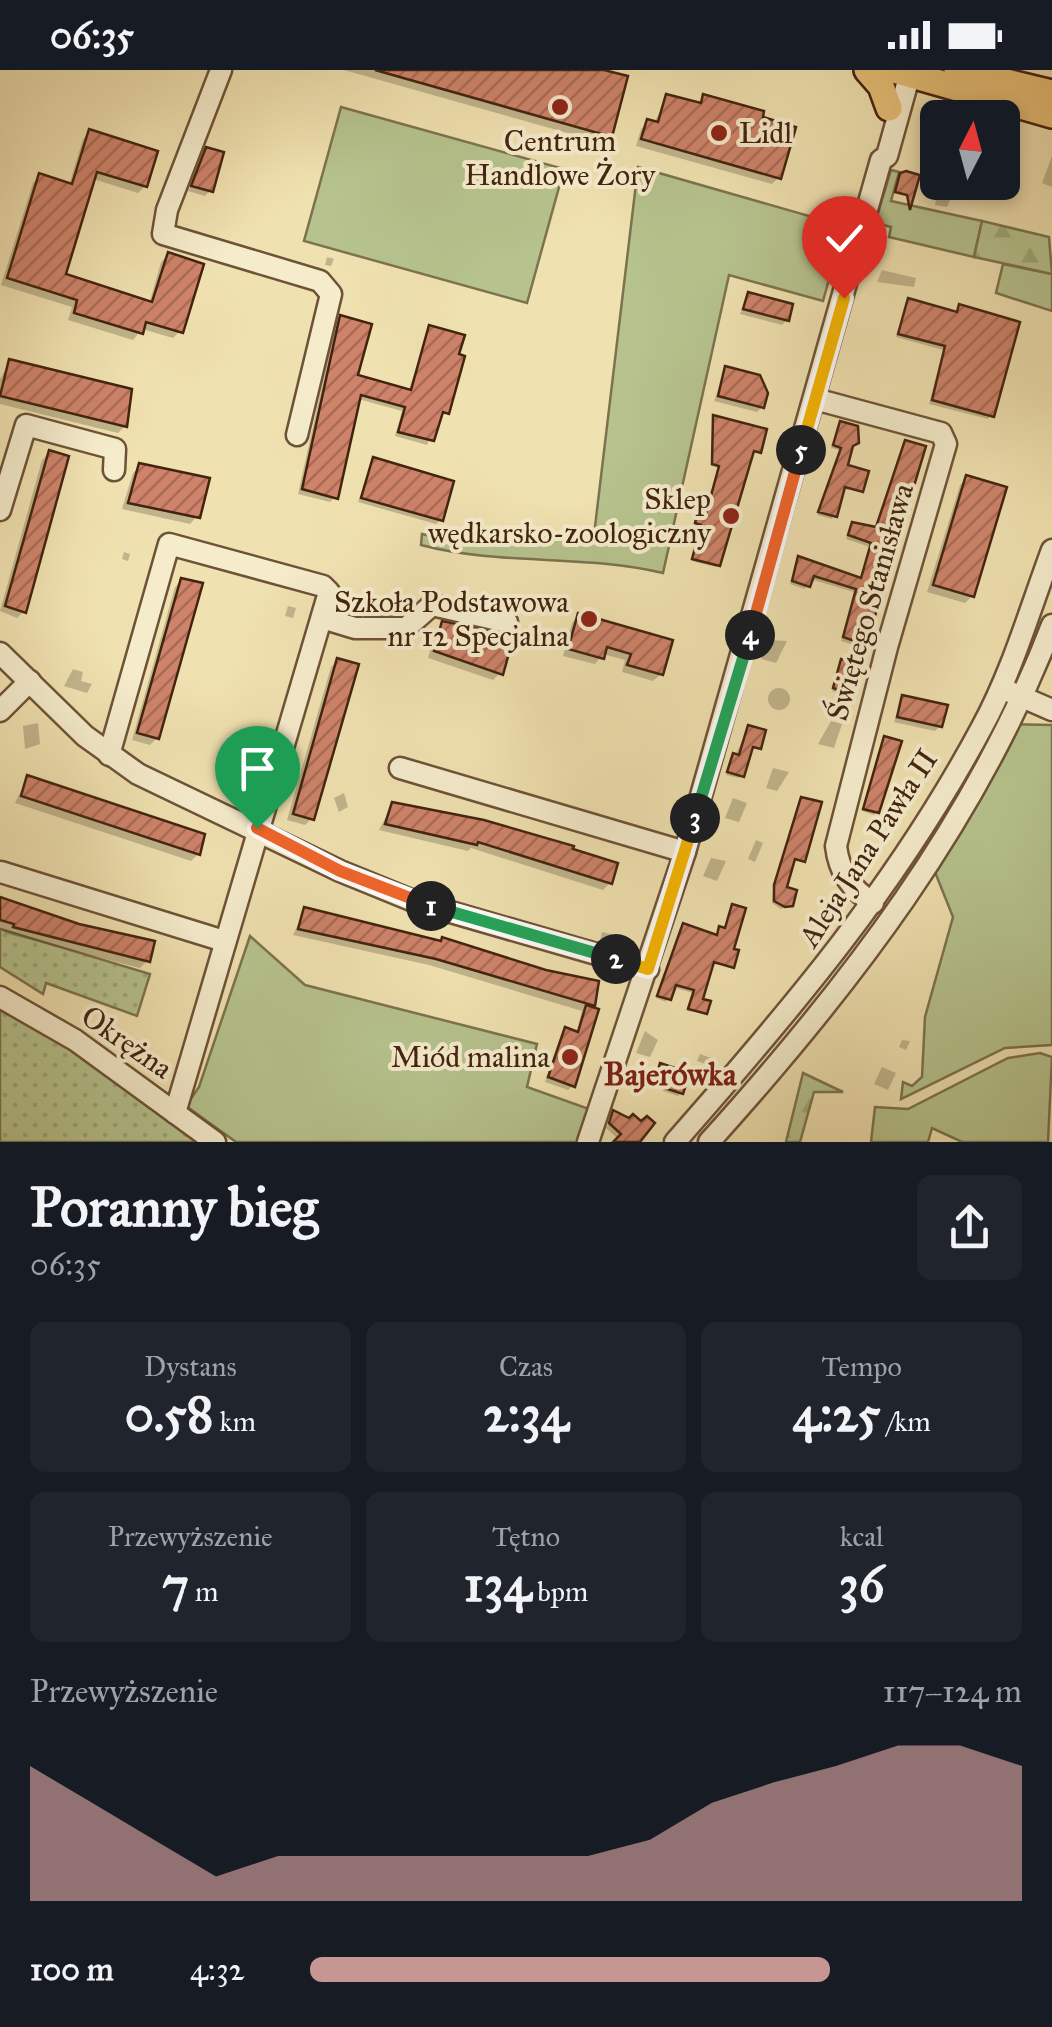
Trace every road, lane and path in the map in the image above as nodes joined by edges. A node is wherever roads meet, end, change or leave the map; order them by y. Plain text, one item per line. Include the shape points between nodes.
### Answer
1 (221, 70) edge
2 (867, 70) edge
3 (956, 70) edge
4 (903, 71) edge
5 (1052, 93) edge
6 (889, 108) junction
7 (1052, 116) edge
8 (881, 160) junction
9 (815, 399) junction
10 (297, 436) dead end
11 (114, 470) dead end
12 (0, 510) edge
13 (1052, 550) edge
14 (322, 618) junction
15 (506, 622) dead end
16 (1052, 625) edge
17 (0, 653) edge
18 (30, 682) junction
19 (1000, 688) junction
20 (1020, 696) junction
21 (1052, 710) edge
22 (0, 711) edge
23 (109, 756) junction
24 (400, 768) dead end
25 (257, 828) junction
26 (685, 852) junction
27 (2, 872) edge
28 (872, 903) junction
29 (224, 941) junction
30 (648, 969) junction
31 (0, 998) edge
32 (175, 1113) junction
33 (215, 1142) edge
34 (588, 1142) edge
35 (675, 1142) edge
36 (709, 1142) edge

1 - 10 street via 163,234 320,280 328,288
2 - 6 main road
3 - 5 main road
4 - 6 street
4 - 7 main road
4 - 8 street
6 - 8 street via 876,153
8 - 9 street
9 - 26 street
9 - 28 street, Świętego Stanisława via 941,434 946,444 836,846 838,867
11 - 12 street via 115,449 26,425
13 - 19 street, Aleja Jana Pawła II
14 - 15 street via 355,628 406,628 424,609 440,605
14 - 23 street via 329,592 323,586 169,544
14 - 25 street
16 - 20 street, Aleja Jana Pawła II
17 - 18 street
18 - 22 street
18 - 23 street
19 - 20 street
19 - 28 street, Aleja Jana Pawła II via 974,742
20 - 21 street
20 - 36 street, Aleja Jana Pawła II via 896,917 814,1024
23 - 25 street
24 - 26 street
25 - 29 street
25 - 30 street via 416,902
26 - 30 street
27 - 29 street
28 - 35 street, Aleja Jana Pawła II via 828,966
29 - 32 street
30 - 34 street
31 - 32 street, Okrężna via 75,1040
32 - 33 street, Okrężna

